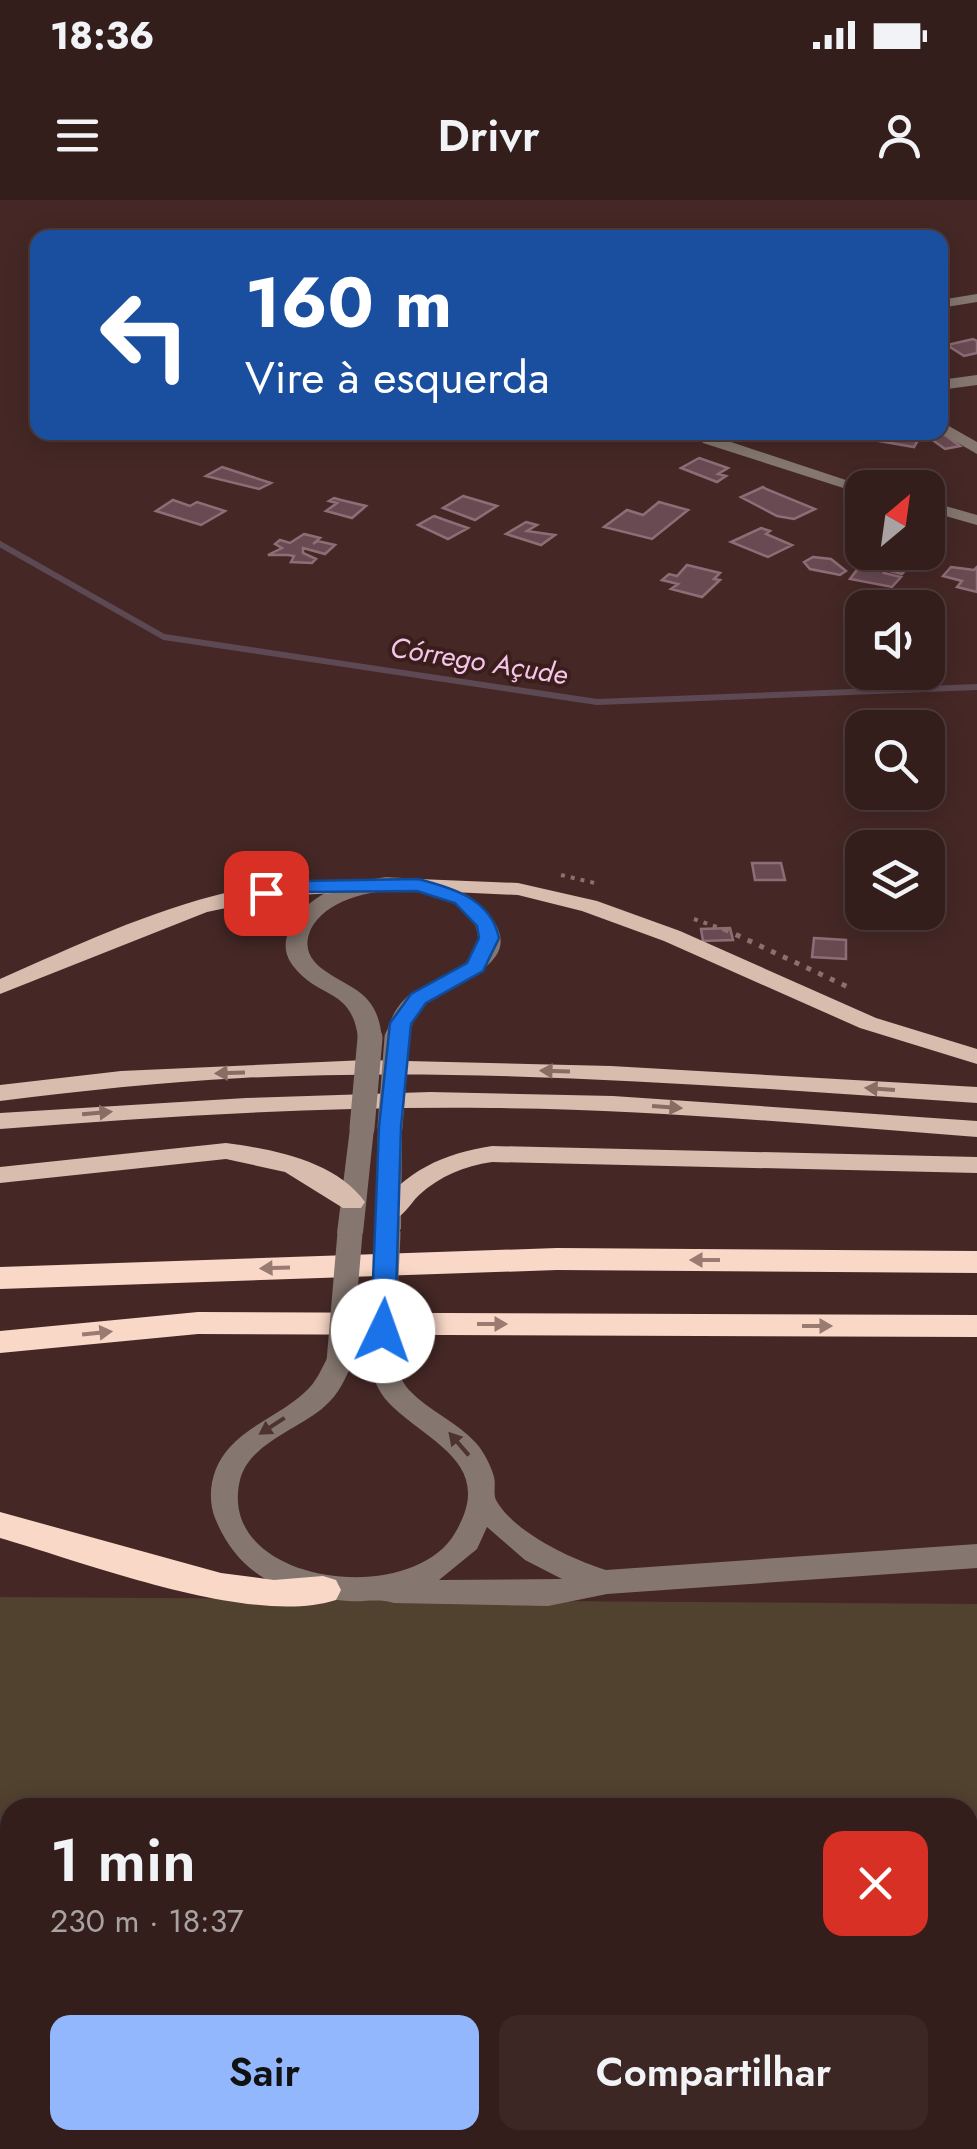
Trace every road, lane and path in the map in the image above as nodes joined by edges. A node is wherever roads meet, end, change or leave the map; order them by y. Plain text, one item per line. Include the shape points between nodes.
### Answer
1 (977, 298) edge
2 (948, 303) edge
3 (977, 380) edge
4 (948, 384) edge
5 (948, 431) edge
6 (709, 440) edge
7 (977, 449) edge
8 (845, 483) edge
9 (945, 511) edge
10 (977, 520) edge
11 (374, 885) junction
12 (418, 885) junction
13 (0, 986) edge
14 (977, 1057) edge
15 (0, 1093) edge
16 (977, 1095) edge
17 (0, 1122) edge
18 (977, 1130) edge
19 (977, 1165) edge
20 (0, 1175) edge
21 (352, 1202) junction
22 (389, 1224) junction
23 (977, 1262) edge
24 (0, 1278) edge
25 (977, 1326) edge
26 (0, 1342) edge
27 (481, 1502) junction
28 (0, 1525) edge
29 (977, 1556) edge
30 (607, 1582) junction
31 (324, 1590) junction
32 (374, 1590) junction

1 - 2 street
3 - 4 street
5 - 7 street
6 - 8 street
9 - 10 street
11 - 12 street
11 - 13 main road via 303,886 229,899 144,925
11 - 21 street, bridge via 331,898 301,925 296,940 304,964 368,1014
12 - 14 main road via 518,889 589,906 868,1024
12 - 22 street, bridge via 462,898 489,938 476,966 418,999 397,1038
16 -> 15 main road via 491,1069 191,1074
17 -> 18 main road via 190,1106 494,1100
19 - 22 main road via 470,1156 404,1192
20 - 21 main road via 226,1151 304,1167
21 -> 31 street, bridge via 336,1378 246,1446 226,1486 231,1528 246,1548 291,1578
27 -> 22 street, bridge via 463,1444 390,1388 382,1363
23 -> 24 highway via 557,1260
26 -> 25 highway via 198,1323
27 - 30 street via 548,1562
27 - 32 street via 469,1534 443,1565
28 - 31 highway via 221,1586 274,1594
29 - 30 street
30 - 32 street via 548,1594
31 - 32 street

